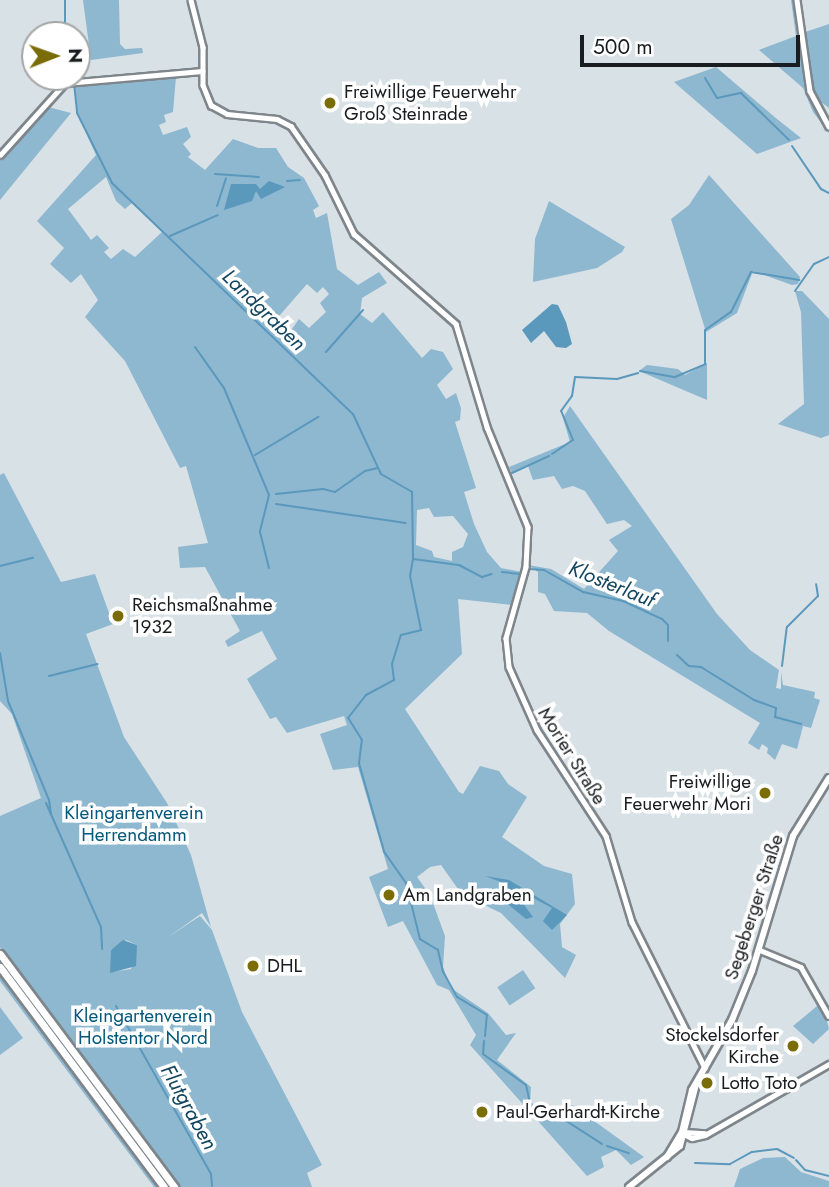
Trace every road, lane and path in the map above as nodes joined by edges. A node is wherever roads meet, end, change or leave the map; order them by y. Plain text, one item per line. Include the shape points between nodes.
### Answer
1 (191, 0) edge
2 (797, 0) edge
3 (202, 71) junction
4 (829, 126) edge
5 (0, 155) edge
6 (829, 778) edge
7 (760, 950) junction
8 (0, 954) edge
9 (0, 967) edge
10 (829, 1017) edge
11 (47, 1023) junction
12 (829, 1064) edge
13 (705, 1068) junction
14 (685, 1133) junction
15 (164, 1187) edge
16 (174, 1187) edge
17 (629, 1187) edge

1 - 3 main road via 203,47
2 - 4 main road via 810,91
3 - 5 main road via 65,83
3 - 13 main road, Morier Straße via 207,100 215,109 277,119 291,126 325,175 362,244 453,319 487,427 528,527 526,567 506,638 509,667 537,730 606,835 632,922
6 - 7 main road, Segeberger Straße via 793,836
7 - 10 main road via 801,967
7 - 13 main road, Segeberger Straße via 732,1020
8 - 11 highway
9 - 11 highway
11 - 15 highway
11 - 16 highway
12 - 14 main road via 711,1130
13 - 14 main road, Segeberger Straße via 695,1086
14 - 17 main road, Segeberger Straße via 667,1157

